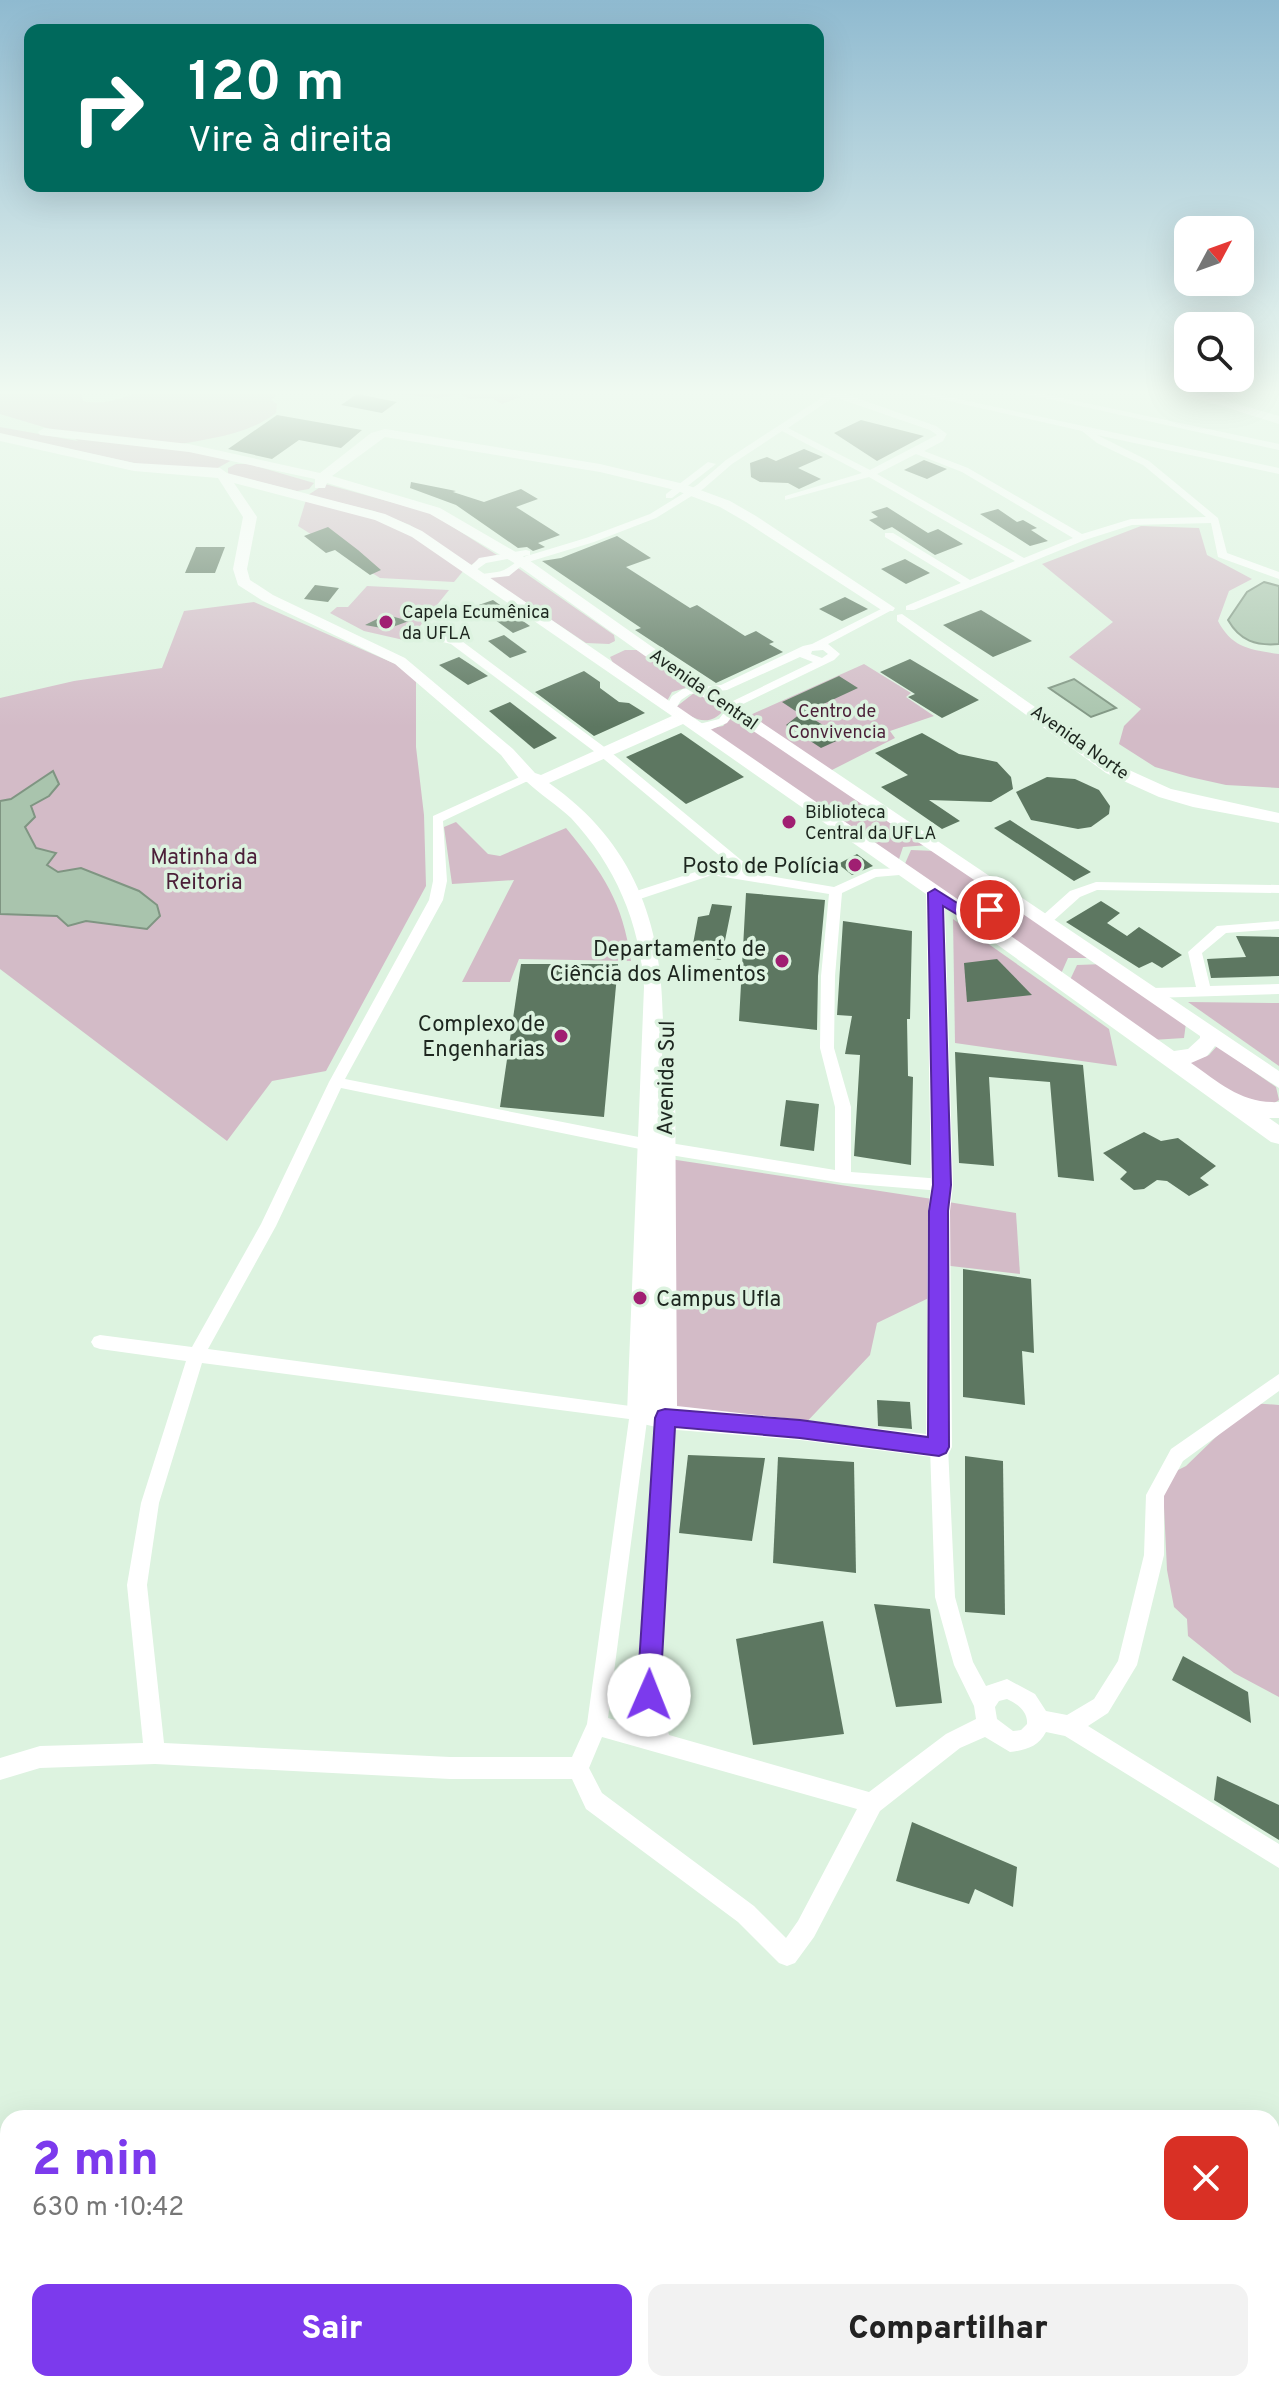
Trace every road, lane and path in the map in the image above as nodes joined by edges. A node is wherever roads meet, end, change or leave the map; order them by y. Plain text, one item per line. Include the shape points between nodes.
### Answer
1 (241, 504) edge
2 (248, 504) edge
3 (333, 504) edge
4 (410, 504) edge
5 (660, 504) edge
6 (668, 504) edge
7 (724, 504) edge
8 (922, 504) edge
9 (1022, 504) edge
10 (1195, 504) edge
11 (1215, 520) junction
12 (889, 535) dead end
13 (1081, 538) junction
14 (517, 559) junction
15 (1022, 561) junction
16 (476, 573) junction
17 (1279, 576) edge
18 (969, 584) junction
19 (900, 612) junction
20 (426, 635) dead end
21 (817, 645) junction
22 (831, 649) junction
23 (805, 650) junction
24 (822, 661) junction
25 (703, 690) junction
26 (732, 710) junction
27 (682, 715) junction
28 (599, 749) junction
29 (539, 774) junction
30 (1275, 812) edge
31 (939, 848) junction
32 (903, 869) junction
33 (753, 877) junction
34 (1279, 889) edge
35 (836, 891) junction
36 (1005, 892) junction
37 (935, 893) junction
38 (637, 895) junction
39 (968, 916) junction
40 (1046, 920) junction
41 (1279, 925) edge
42 (1279, 989) edge
43 (1152, 993) junction
44 (1205, 993) junction
45 (1211, 1035) junction
46 (1170, 1059) junction
47 (1279, 1081) edge
48 (336, 1082) junction
49 (1234, 1103) junction
50 (1279, 1110) edge
51 (1279, 1136) edge
52 (657, 1147) junction
53 (843, 1177) junction
54 (942, 1185) junction
55 (100, 1342) dead end
56 (196, 1355) junction
57 (1279, 1381) edge
58 (639, 1413) junction
59 (665, 1418) junction
60 (939, 1447) junction
61 (985, 1714) junction
62 (1038, 1720) junction
63 (597, 1725) junction
64 (1069, 1726) junction
65 (660, 1743) junction
66 (155, 1753) junction
67 (578, 1768) junction
68 (0, 1769) edge
69 (872, 1803) junction
70 (1279, 1857) edge

1 - 29 street, Avenida Sul via 250,517 240,569 243,582 400,661
2 - 29 street, Avenida Sul via 259,523 246,571 249,579 266,592 398,652
3 - 16 street, Avenida Central via 417,534
4 - 14 street, Avenida Central via 435,511
5 - 14 street
6 - 14 street via 630,525
7 - 19 street, Avenida Norte
8 - 15 street
9 - 13 street
10 - 11 street
11 - 13 street via 1131,522
11 - 17 street via 1222,555
12 - 18 street
13 - 15 street
14 - 16 street via 505,574
14 - 16 street via 483,560
14 - 25 street, Avenida Central
15 - 18 street
16 - 27 street, Avenida Central
18 - 19 street
19 - 21 street
19 - 22 street
19 - 30 street, Avenida Norte via 1065,728 1112,769 1199,803
20 - 28 street via 455,641
21 - 22 street
21 - 23 street
22 - 24 street via 833,656
23 - 24 street via 808,658
23 - 25 street via 723,688
24 - 26 street
25 - 26 street, Avenida Central
25 - 27 street via 681,694
26 - 27 street via 719,723
26 - 31 street, Avenida Central
27 - 28 street
27 - 32 street, Avenida Central
28 - 29 street
28 - 33 street
29 - 38 street, Avenida Sul via 604,834 627,865
29 - 48 street via 437,819 436,900
31 - 32 street via 907,849
31 - 36 street, Avenida Central
32 - 35 street via 874,873
32 - 37 street, Avenida Central
33 - 35 street
33 - 38 street via 711,871
34 - 40 street via 1096,886 1075,894
35 - 53 street via 827,1048 843,1107
36 - 39 street via 995,908
36 - 40 street, Avenida Central
37 - 39 street, Avenida Central
37 - 54 street
38 - 52 street, Avenida Sul via 654,925 663,972 666,1019
39 - 46 street, Avenida Central
40 - 43 street, Avenida Central
41 - 44 street via 1222,929 1195,952
42 - 44 street
43 - 44 street
43 - 45 street, Avenida Central
45 - 46 street via 1203,1051
45 - 47 street, Avenida Central
46 - 49 street, Avenida Central
48 - 52 street
48 - 56 street via 268,1226
49 - 50 street
49 - 51 street, Avenida Central
52 - 53 street
52 - 58 street, Avenida Sul
52 - 59 street, Avenida Sul
53 - 54 street
54 - 60 street
55 - 56 street
56 - 58 street
56 - 66 street via 150,1503 137,1585
57 - 64 street via 1177,1455 1155,1495 1154,1555 1127,1665 1101,1706
58 - 59 street
58 - 63 street
59 - 60 street
59 - 65 street via 648,1677
60 - 61 street via 945,1597 964,1665
61 - 62 street via 1010,1742 1024,1742 1035,1733
61 - 62 street via 993,1693 1007,1689 1022,1693 1034,1705
61 - 69 street
62 - 64 street
63 - 65 street
63 - 67 street
64 - 70 street
65 - 69 street
66 - 67 street via 450,1768
66 - 68 street via 40,1757
67 - 69 street via 594,1801 746,1914 787,1955

